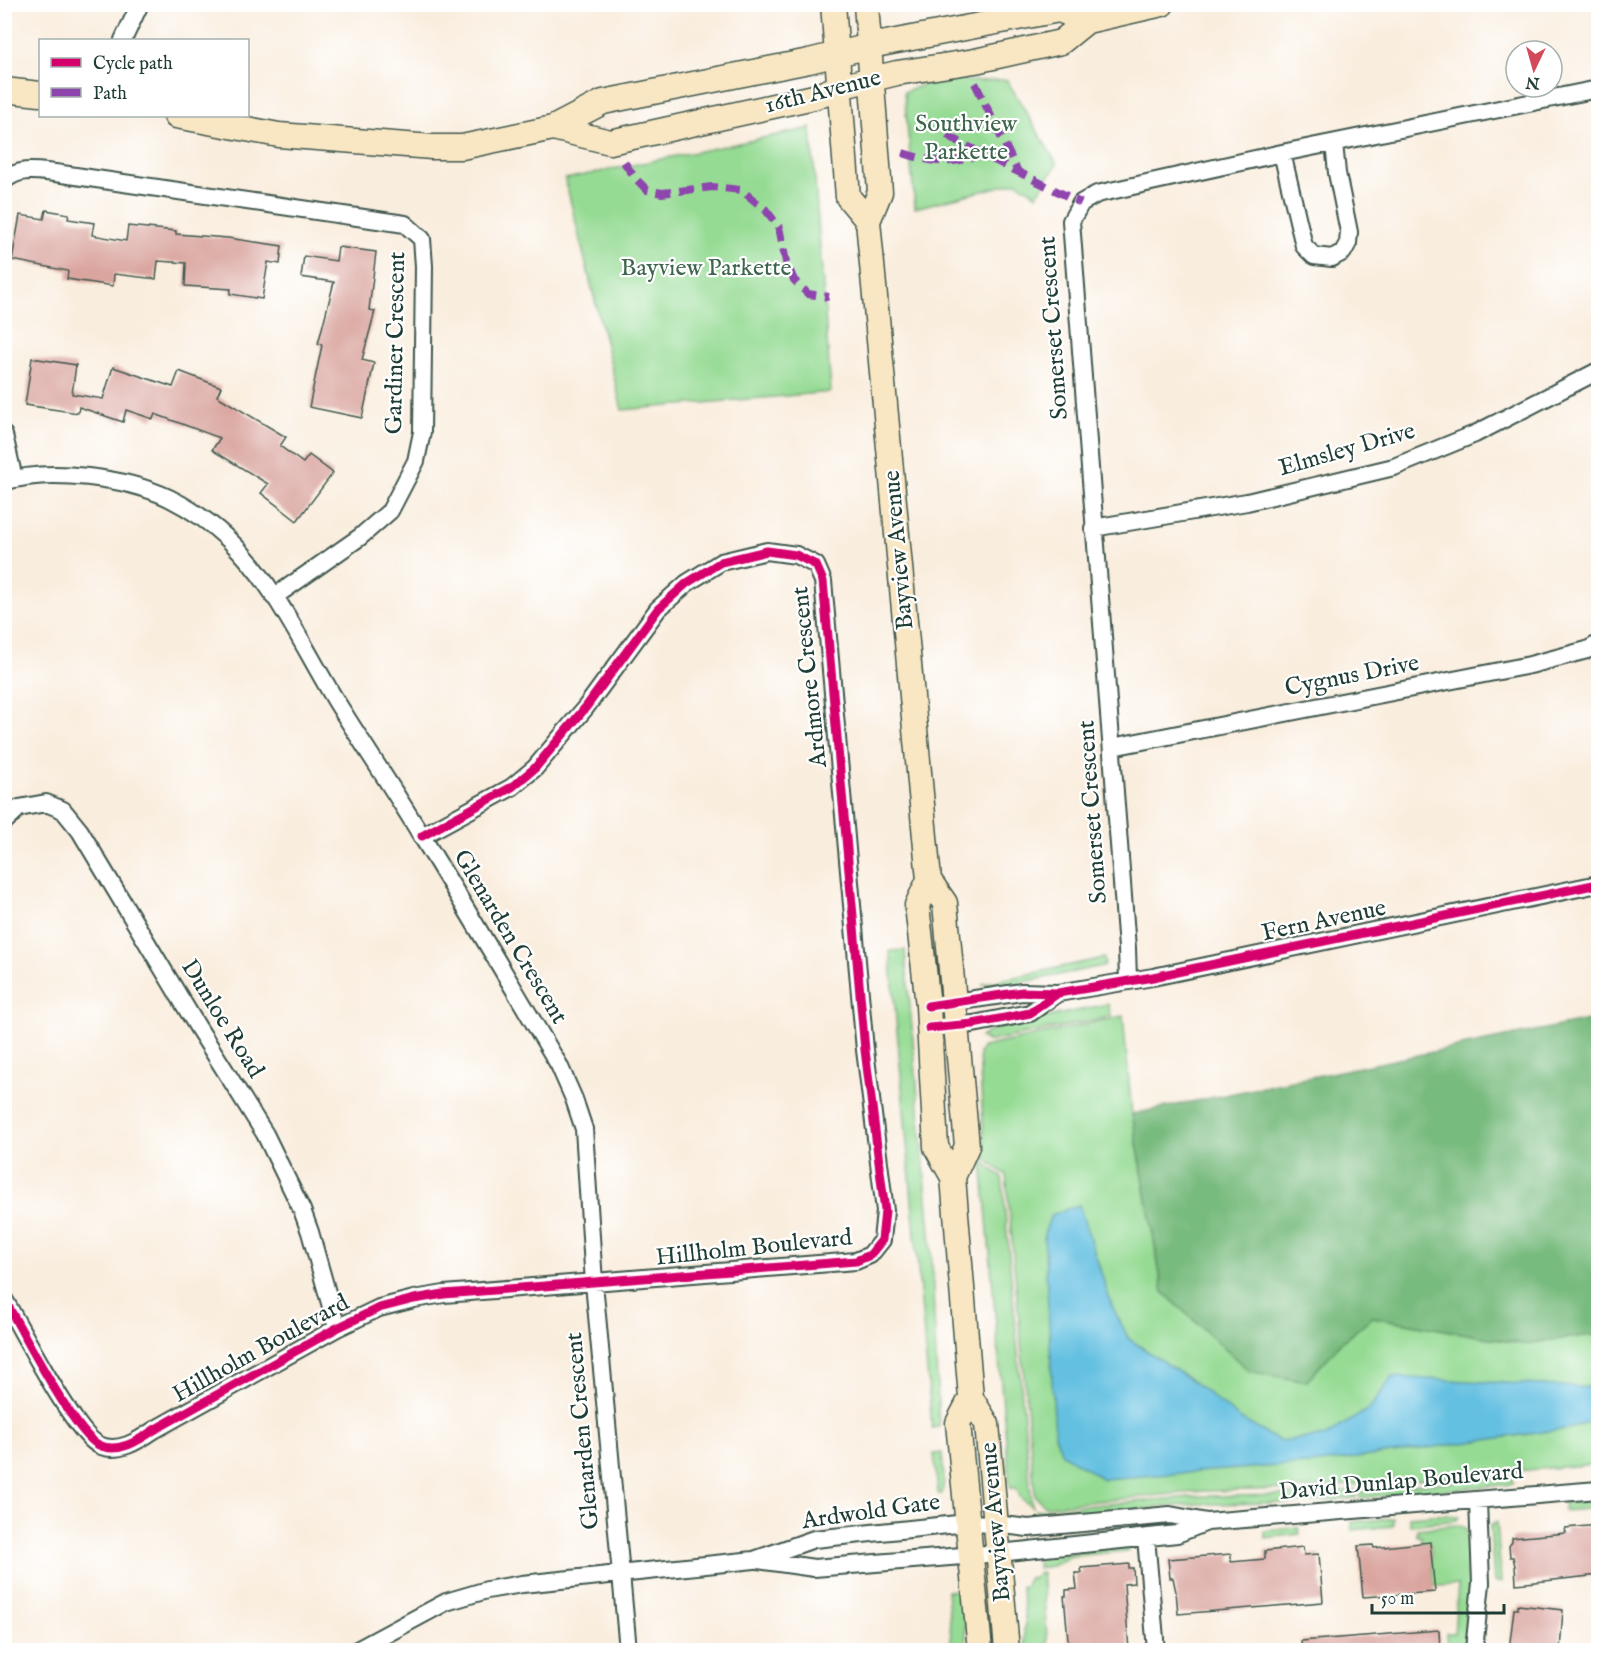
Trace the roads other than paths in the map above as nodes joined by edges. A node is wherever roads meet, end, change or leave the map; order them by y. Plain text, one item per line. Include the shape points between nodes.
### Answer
1 (140, 4) edge
2 (833, 4) edge
3 (866, 4) edge
4 (1162, 4) edge
5 (1087, 21) junction
6 (123, 39) edge
7 (870, 46) junction
8 (837, 53) junction
9 (872, 79) junction
10 (839, 87) junction
11 (1599, 89) edge
12 (4, 90) edge
13 (39, 94) edge
14 (181, 117) edge
15 (553, 128) junction
16 (1334, 143) junction
17 (1282, 153) junction
18 (4, 181) edge
19 (868, 221) junction
20 (1599, 371) edge
21 (4, 435) edge
22 (9, 481) edge
23 (1093, 528) junction
24 (274, 597) junction
25 (1599, 644) edge
26 (1112, 747) junction
27 (4, 822) edge
28 (422, 836) junction
29 (929, 880) junction
30 (1599, 884) edge
31 (1128, 981) junction
32 (1058, 993) junction
33 (955, 1014) junction
34 (928, 1017) junction
35 (953, 1177) junction
36 (870, 1255) joint
37 (594, 1284) junction
38 (4, 1299) edge
39 (337, 1328) junction
40 (971, 1398) junction
41 (1599, 1490) edge
42 (1478, 1501) junction
43 (1208, 1522) junction
44 (967, 1523) junction
45 (996, 1524) junction
46 (1146, 1538) junction
47 (999, 1553) junction
48 (970, 1555) junction
49 (754, 1560) junction
50 (621, 1573) junction
51 (357, 1650) edge
52 (628, 1650) edge
53 (980, 1650) edge
54 (1007, 1650) edge
55 (1156, 1650) edge
56 (1474, 1650) edge

1 - 6 street
2 - 8 main road
3 - 7 main road, Bayview Avenue
4 - 5 main road, 16th Avenue
5 - 7 main road, 16th Avenue via 1059,10
5 - 9 main road, 16th Avenue via 1060,42
7 - 8 main road, 16th Avenue
7 - 9 main road, Bayview Avenue
8 - 10 main road
8 - 15 main road, 16th Avenue via 603,102
9 - 10 main road, 16th Avenue
9 - 19 main road, Bayview Avenue via 880,192
10 - 15 main road, 16th Avenue via 814,97 610,142
10 - 19 main road via 848,197
11 - 16 street, Somerset Crescent
12 - 13 main road
14 - 15 main road, 16th Avenue via 279,135 432,147 462,147
16 - 17 street, Somerset Crescent
16 - 17 street via 1349,232 1343,252 1332,258 1314,256 1304,246
17 - 23 street, Somerset Crescent via 1097,194 1080,203 1071,221
18 - 24 street, Gardiner Crescent via 22,172 55,173 405,224 422,239 422,432 416,461 390,511 360,537
19 - 29 main road, Bayview Avenue
20 - 23 street, Elmsley Drive via 1475,434 1394,467 1247,502
21 - 22 street
22 - 24 street, Glenarden Crescent via 54,475 91,477 168,498 228,539
23 - 26 street, Somerset Crescent
24 - 28 street, Glenarden Crescent
25 - 26 street, Cygnus Drive via 1530,665
26 - 31 street, Somerset Crescent
27 - 39 street, Dunloe Road via 19,808 46,803 63,810 80,831 265,1134 302,1210
28 - 36 street, Ardmore Crescent via 512,787 535,768 586,707 658,609 687,583 721,562 767,551 796,555 816,565 822,581 865,1050 885,1211 882,1240
28 - 37 street, Glenarden Crescent via 559,1065 574,1098 584,1129
29 - 33 main road, Bayview Avenue via 945,903
29 - 34 main road, Bayview Avenue via 917,905
30 - 31 street, Fern Avenue
31 - 32 street, Fern Avenue
32 - 33 street, Fern Avenue via 1022,992
32 - 33 street, Fern Avenue via 1030,1013
33 - 34 street, Fern Avenue
33 - 35 main road, Bayview Avenue via 967,1146
34 - 35 main road, Bayview Avenue via 936,1147
35 - 40 main road, Bayview Avenue
36 - 37 street, Hillholm Boulevard via 856,1261
37 - 39 street, Hillholm Boulevard via 414,1299 379,1308
37 - 50 street, Glenarden Crescent
38 - 39 street, Hillholm Boulevard via 52,1385 87,1436 99,1446 134,1444
40 - 44 main road, Bayview Avenue via 958,1423
40 - 45 main road, Bayview Avenue via 987,1424
41 - 42 street, David Dunlap Boulevard
42 - 43 street, David Dunlap Boulevard
42 - 56 street via 1482,1584
43 - 45 street, David Dunlap Boulevard via 1170,1515 1028,1528
43 - 46 street, David Dunlap Boulevard via 1177,1534
44 - 45 street, Ardwold Gate
44 - 48 main road, Bayview Avenue
44 - 49 street, Ardwold Gate via 814,1539
45 - 47 main road, Bayview Avenue
46 - 47 street, David Dunlap Boulevard
46 - 55 street
47 - 48 street, David Dunlap Boulevard
47 - 54 main road, Bayview Avenue
48 - 49 street, Ardwold Gate via 814,1568
48 - 53 main road, Bayview Avenue
49 - 50 street, Ardwold Gate
50 - 51 street, Ardwold Gate via 487,1590 446,1602
50 - 52 street, Glenarden Crescent

